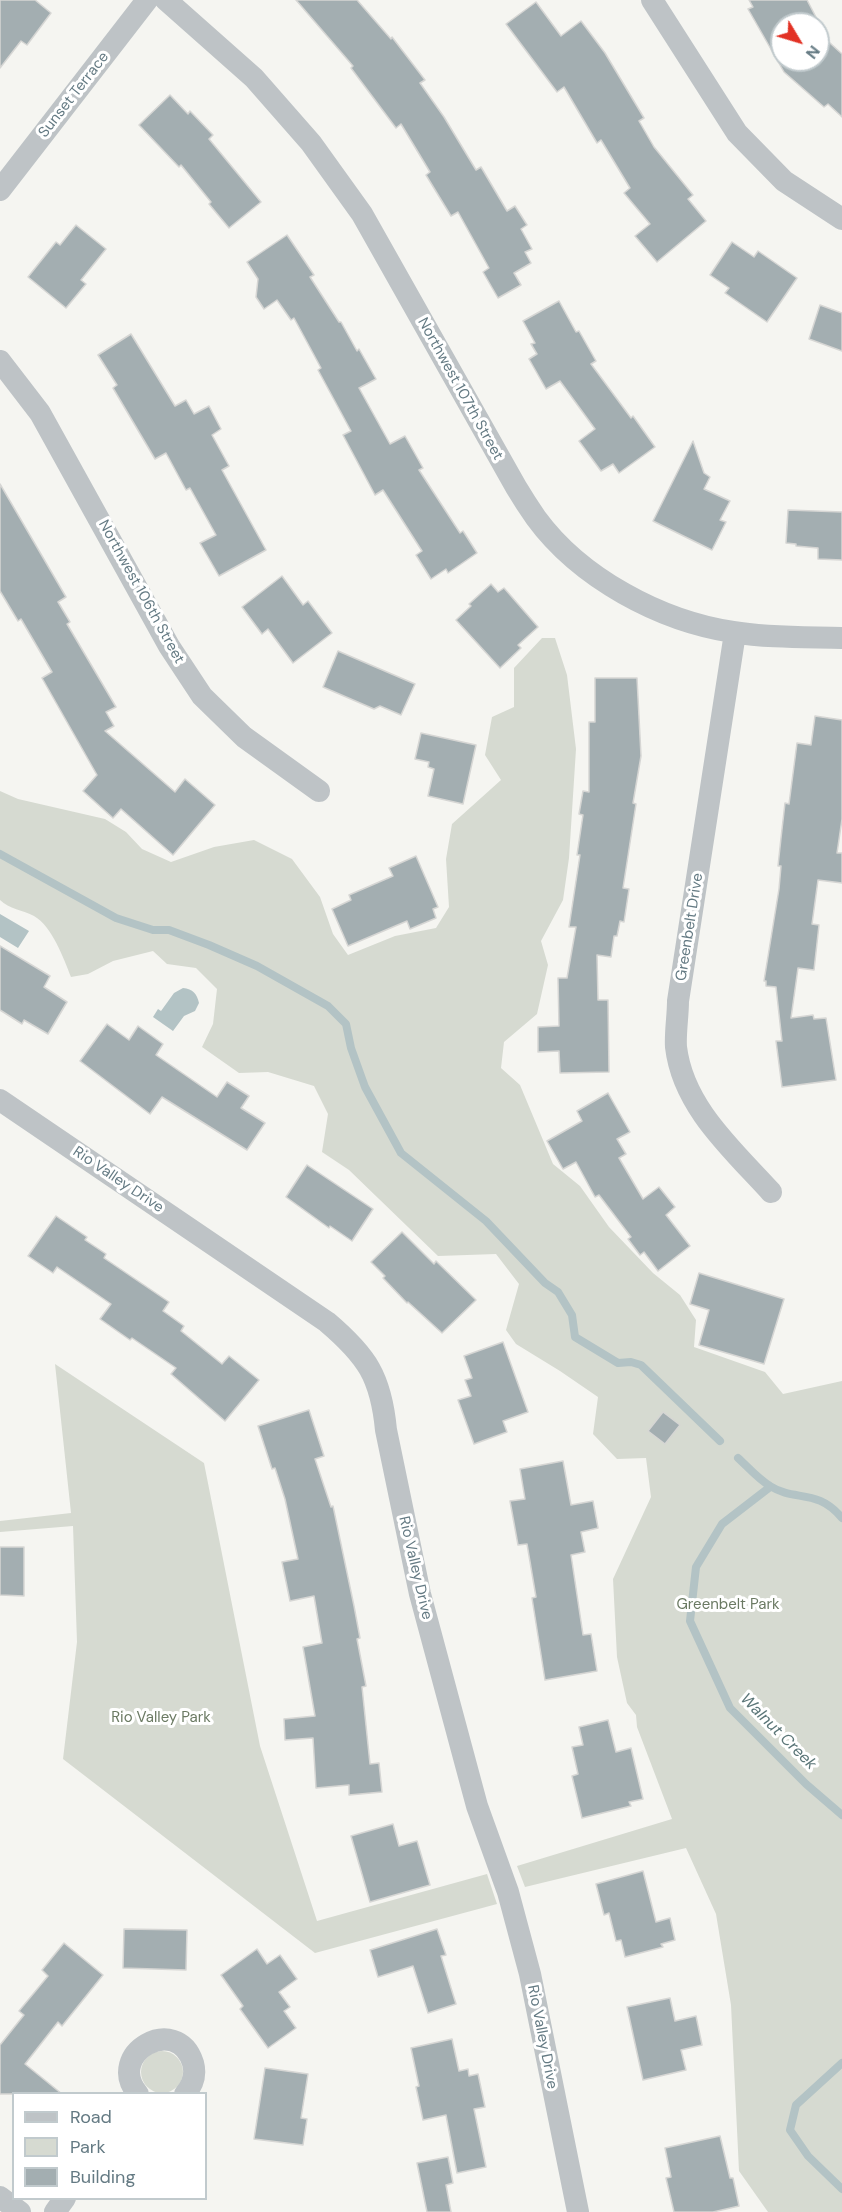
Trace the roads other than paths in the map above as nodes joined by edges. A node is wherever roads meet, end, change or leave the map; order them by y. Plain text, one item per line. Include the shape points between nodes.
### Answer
1 (147, 0) edge
2 (166, 0) edge
3 (652, 0) edge
4 (0, 190) edge
5 (842, 219) edge
6 (0, 361) edge
7 (735, 633) junction
8 (842, 638) edge
9 (319, 791) dead end
10 (0, 1100) edge
11 (771, 1192) dead end
12 (137, 2092) edge
13 (186, 2092) edge
14 (0, 2197) edge
15 (64, 2200) edge
16 (20, 2212) edge
17 (55, 2212) edge
18 (578, 2212) edge

1 - 4 street, Sunset Terrace
2 - 7 street, Northwest 107th Street via 254,78 337,178 362,213 537,519 572,556 646,607
3 - 5 street via 737,134 784,181
6 - 9 street, Northwest 106th Street via 40,413 169,646 202,696 244,737
7 - 8 street, Northwest 107th Street
7 - 11 street, Greenbelt Drive via 678,1001 676,1047 695,1104
10 - 18 street, Rio Valley Drive via 327,1323 354,1345 369,1367 383,1403 420,1594 477,1806 508,1892 527,1964
12 - 13 street via 130,2063 146,2043 158,2039 182,2045 190,2055 194,2080
14 - 16 street
15 - 17 street

